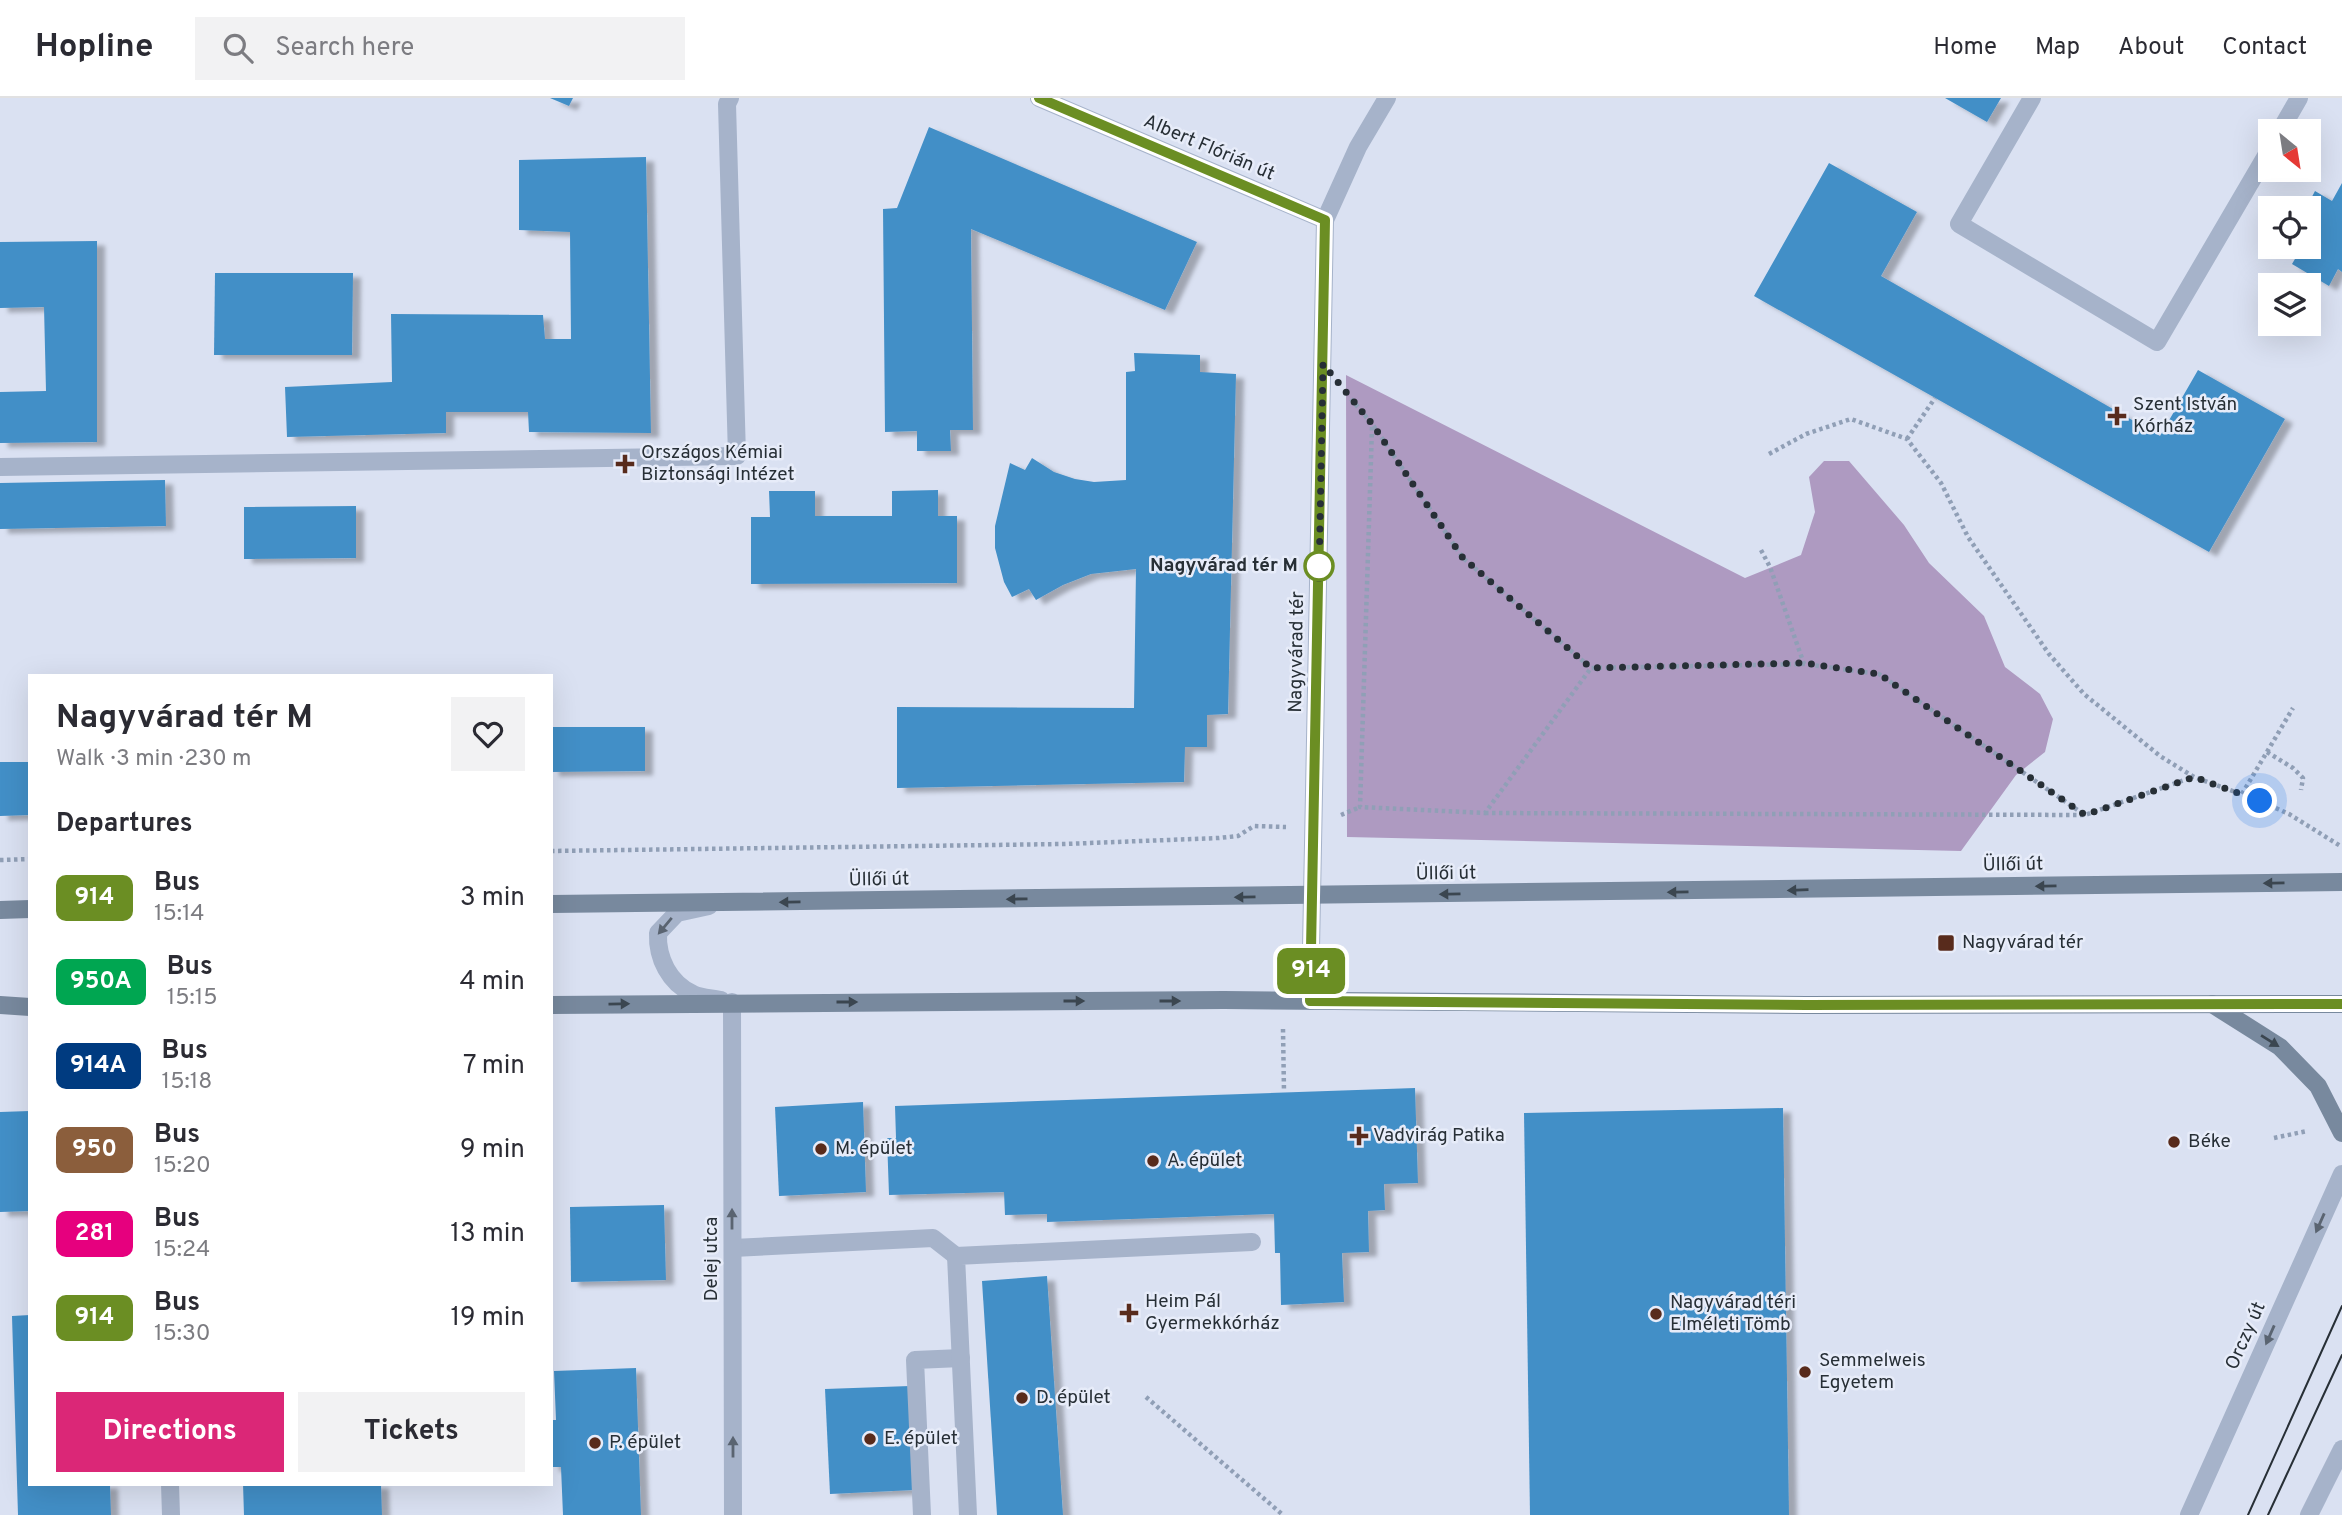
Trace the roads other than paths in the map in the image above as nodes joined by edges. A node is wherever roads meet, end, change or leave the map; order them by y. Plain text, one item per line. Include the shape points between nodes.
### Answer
1 (730, 98) edge
2 (1039, 98) edge
3 (1387, 98) edge
4 (2032, 98) edge
5 (2299, 98) edge
6 (2287, 119) edge
7 (2258, 169) edge
8 (1325, 220) junction
9 (0, 467) edge
10 (2342, 883) edge
11 (1313, 896) junction
12 (726, 902) junction
13 (553, 904) edge
14 (28, 909) edge
15 (0, 910) edge
16 (1310, 1001) junction
17 (732, 1002) junction
18 (2212, 1004) junction
19 (2342, 1004) edge
20 (0, 1005) edge
21 (553, 1005) edge
22 (28, 1007) edge
23 (28, 1013) edge
24 (0, 1014) edge
25 (2342, 1133) edge
26 (2342, 1174) edge
27 (1252, 1242) dead end
28 (733, 1248) junction
29 (956, 1256) junction
30 (961, 1358) junction
31 (2342, 1449) edge
32 (170, 1486) edge
33 (170, 1515) edge
34 (733, 1515) edge
35 (922, 1515) edge
36 (968, 1515) edge
37 (2189, 1515) edge
38 (2309, 1515) edge

1 - 9 street via 737,456
2 - 8 street, Albert Flórián út
3 - 8 street via 1358,147
4 - 7 street via 1959,224 2157,342
5 - 6 street
8 - 11 street, Nagyvárad tér
10 -> 11 main road, Üllői út
11 -> 12 main road, Üllői út
11 - 16 street, Nagyvárad tér
12 - 13 main road, Üllői út
12 -> 17 street via 677,913 658,933 657,948 667,973 693,994
14 - 15 main road
17 -> 16 main road
16 - 18 main road
21 -> 17 main road
28 -> 17 street, Delej utca
18 - 19 main road
18 -> 25 main road via 2280,1048 2318,1086
20 - 22 main road
23 - 24 main road
26 -> 37 street, Orczy út
27 - 29 street
28 - 29 street via 933,1238
34 -> 28 street, Delej utca
29 - 30 street
30 - 35 street via 915,1360
30 - 36 street
31 - 38 street
32 - 33 street

